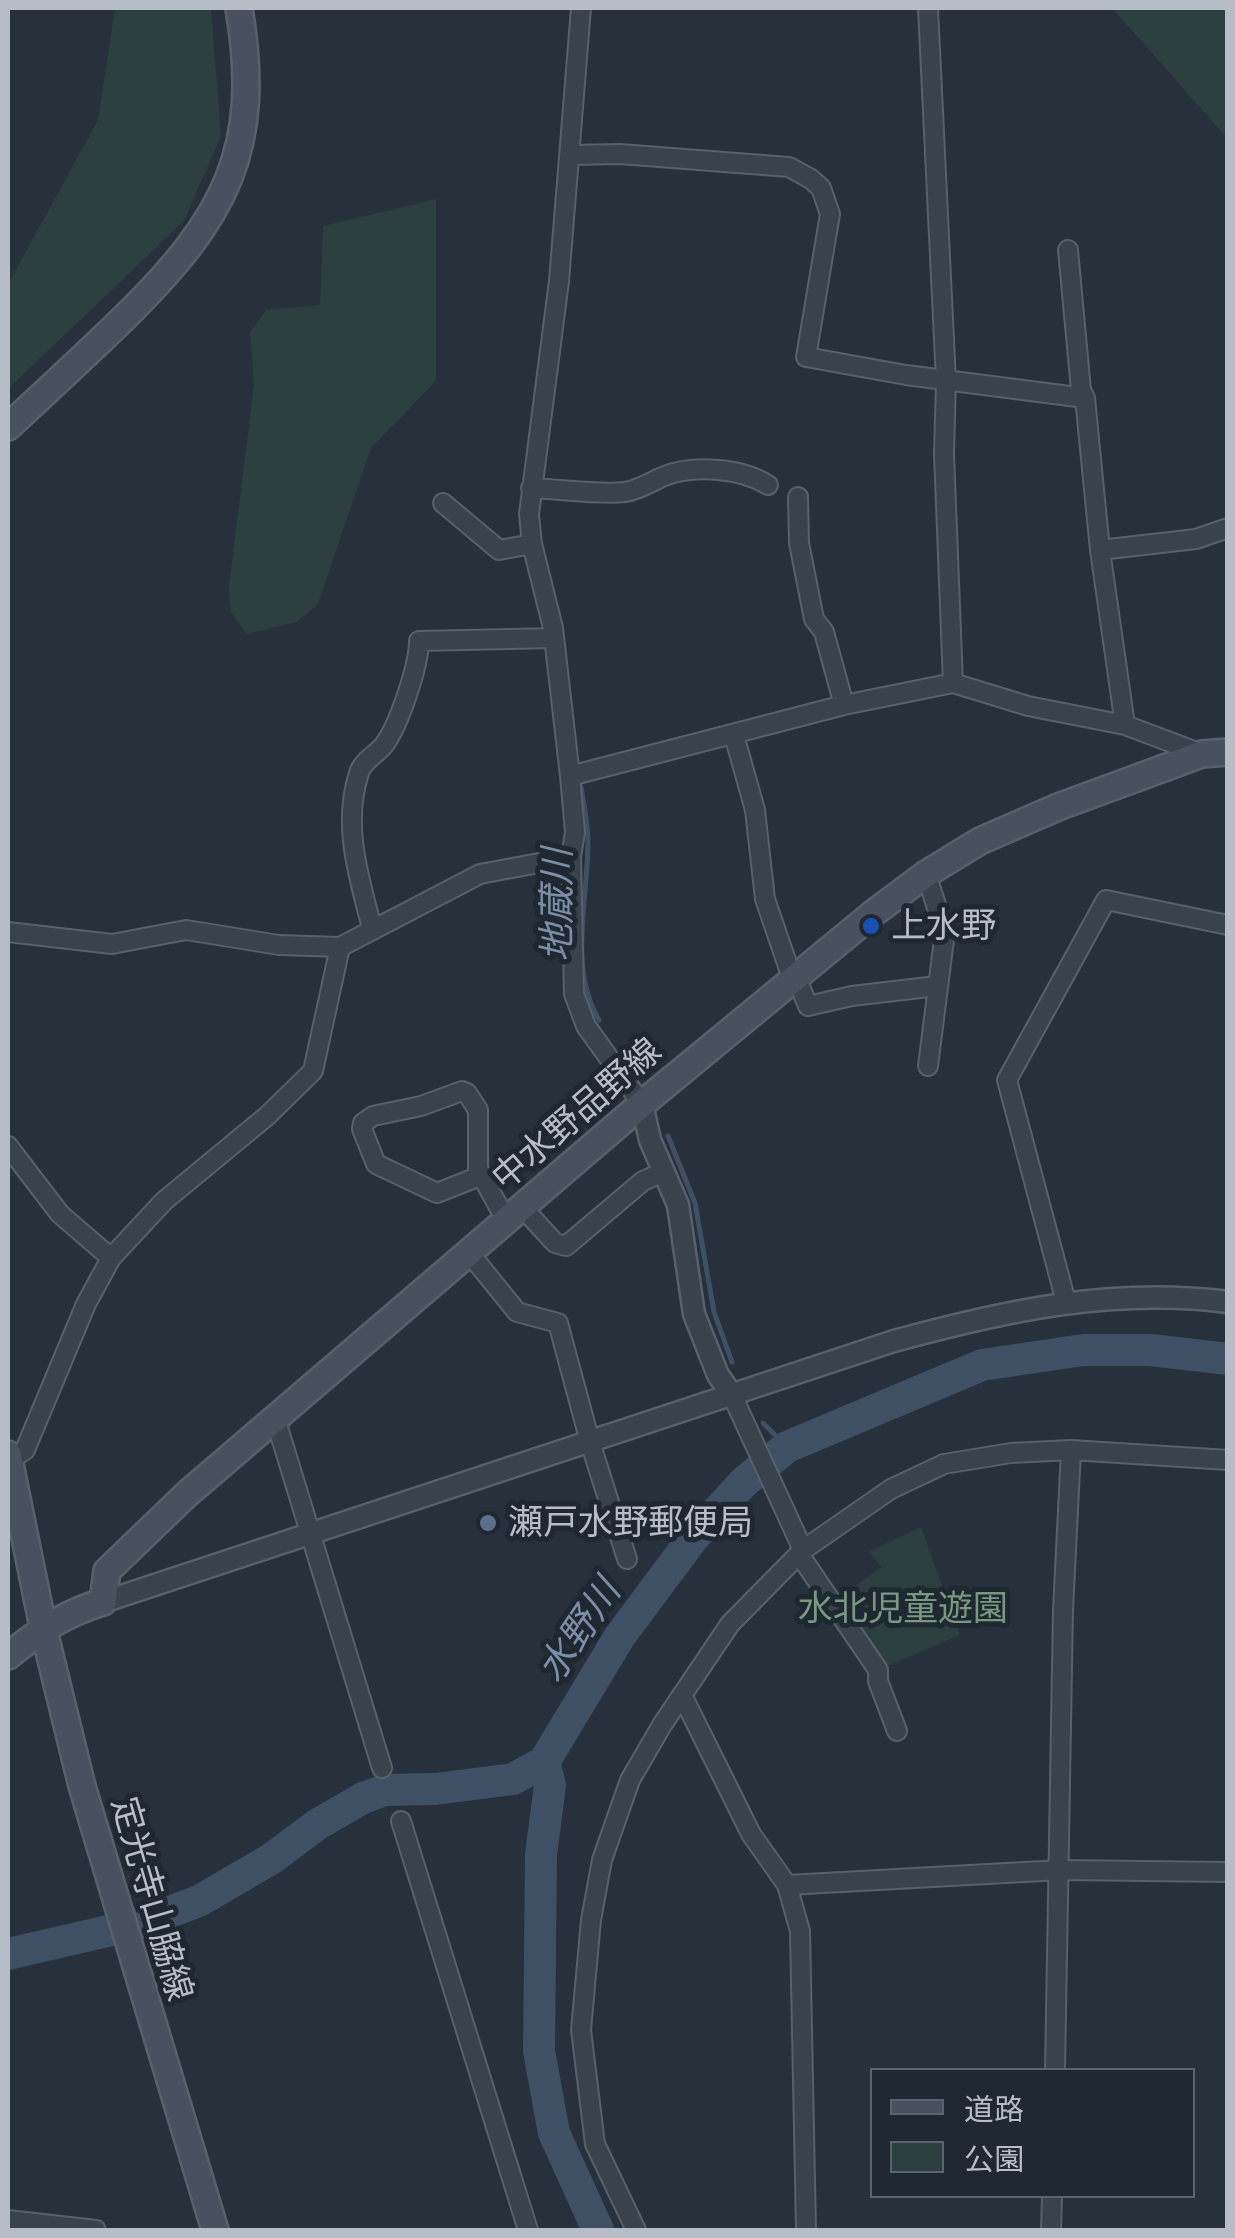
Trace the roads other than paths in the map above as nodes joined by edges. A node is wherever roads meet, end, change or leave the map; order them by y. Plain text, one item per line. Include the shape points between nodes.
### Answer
1 (239, 8) edge
2 (581, 8) edge
3 (928, 8) edge
4 (570, 155) junction
5 (1068, 250) dead end
6 (946, 380) junction
7 (1085, 398) junction
8 (8, 427) edge
9 (768, 486) dead end
10 (531, 488) junction
11 (798, 497) dead end
12 (443, 503) dead end
13 (1228, 528) edge
14 (532, 544) junction
15 (1100, 550) junction
16 (554, 638) junction
17 (953, 683) junction
18 (844, 705) junction
19 (1125, 725) junction
20 (734, 735) junction
21 (1215, 753) edge
22 (570, 776) junction
23 (570, 857) junction
24 (926, 874) junction
25 (1228, 925) edge
26 (372, 928) junction
27 (8, 932) edge
28 (340, 947) junction
29 (792, 978) junction
30 (937, 986) junction
31 (928, 1066) dead end
32 (642, 1104) junction
33 (8, 1146) edge
34 (664, 1172) junction
35 (480, 1176) junction
36 (515, 1215) junction
37 (470, 1254) junction
38 (111, 1258) junction
39 (1066, 1302) junction
40 (1228, 1302) edge
41 (732, 1396) junction
42 (276, 1421) junction
43 (590, 1442) junction
44 (1071, 1450) junction
45 (8, 1458) edge
46 (1228, 1460) edge
47 (310, 1534) junction
48 (800, 1545) junction
49 (628, 1559) dead end
50 (102, 1602) junction
51 (43, 1627) junction
52 (8, 1656) edge
53 (682, 1695) junction
54 (897, 1731) dead end
55 (382, 1768) dead end
56 (401, 1821) dead end
57 (1060, 1870) junction
58 (1228, 1872) edge
59 (787, 1885) junction
60 (1055, 2068) edge
61 (1052, 2198) edge
62 (8, 2220) edge
63 (96, 2230) edge
64 (215, 2230) edge
65 (528, 2230) edge
66 (636, 2230) edge
67 (806, 2230) edge
68 (1051, 2230) edge

1 - 8 main road via 244,118 229,181 214,211 152,290
2 - 4 street
3 - 6 street
4 - 6 street via 789,166 811,178 830,214 806,357
4 - 10 street via 550,370
5 - 7 street
6 - 7 street
6 - 17 street
7 - 15 street
9 - 10 street via 750,474 689,470 624,492
10 - 14 street
11 - 18 street via 814,619 824,632
12 - 14 street via 499,550
13 - 15 street via 1196,539
14 - 16 street
15 - 19 street
16 - 22 street
16 - 26 street via 420,641 390,736 359,770 356,787 351,843
17 - 18 street
17 - 19 street
18 - 20 street
19 - 21 street
20 - 22 street
20 - 29 street via 755,810 765,898
21 - 24 main road, 中水野品野線 via 1058,807
22 - 23 street
23 - 26 street via 480,874
23 - 32 street via 574,994 586,1026
24 - 29 main road, 中水野品野線
24 - 30 street via 945,932
25 - 39 street via 1106,900 1007,1080
26 - 28 street
27 - 28 street via 112,944 186,930
28 - 38 street via 313,1071 164,1201
29 - 30 street via 808,1006
29 - 32 main road, 中水野品野線
30 - 31 street
32 - 34 street
32 - 36 main road, 中水野品野線
33 - 38 street via 60,1214
34 - 36 street via 643,1181 566,1246
34 - 41 street via 678,1204 694,1314
35 - 35 street via 478,1110 468,1092 363,1123 376,1164 432,1192
35 - 36 street
36 - 37 main road, 中水野品野線
37 - 42 main road, 中水野品野線
37 - 43 street via 517,1312 558,1323
38 - 45 street via 25,1450
39 - 40 street
39 - 41 street via 894,1341
41 - 43 street
41 - 48 street
42 - 47 street
42 - 50 main road, 中水野品野線 via 107,1571
43 - 47 street
43 - 49 street
44 - 46 street
44 - 48 street via 944,1464
44 - 57 street
45 - 51 main road, 定光寺山脇線
47 - 50 street
47 - 55 street
48 - 53 street via 730,1624
48 - 54 street via 878,1670
50 - 51 main road
51 - 52 main road
51 - 64 main road, 定光寺山脇線 via 82,1786
53 - 59 street via 752,1834
53 - 66 street via 630,1780 602,1860 583,2012 595,2144
56 - 65 street
57 - 58 street
57 - 59 street
57 - 60 street
59 - 67 street via 800,1931
61 - 68 street
62 - 63 street

